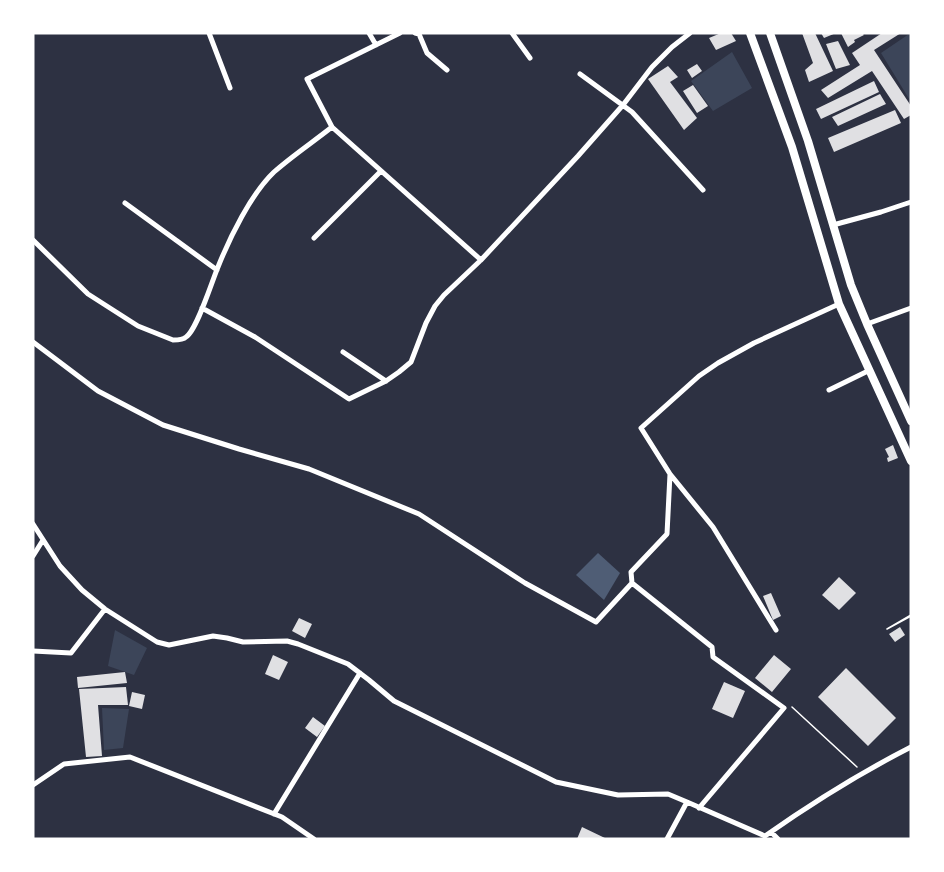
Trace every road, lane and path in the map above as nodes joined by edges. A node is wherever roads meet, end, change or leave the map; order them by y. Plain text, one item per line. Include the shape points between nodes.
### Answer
1 (209, 33) edge
2 (369, 33) edge
3 (400, 33) edge
4 (415, 33) edge
5 (512, 33) edge
6 (690, 33) edge
7 (750, 33) edge
8 (770, 33) edge
9 (376, 45) junction
10 (530, 58) dead end
11 (447, 70) dead end
12 (580, 74) dead end
13 (230, 88) dead end
14 (623, 105) junction
15 (332, 127) junction
16 (381, 171) junction
17 (703, 190) dead end
18 (911, 202) edge
19 (125, 203) dead end
20 (833, 225) junction
21 (314, 238) dead end
22 (33, 240) edge
23 (481, 260) junction
24 (217, 270) junction
25 (839, 304) junction
26 (202, 308) junction
27 (911, 308) edge
28 (867, 324) junction
29 (33, 342) edge
30 (343, 352) dead end
31 (870, 370) junction
32 (386, 381) junction
33 (829, 390) dead end
34 (911, 421) edge
35 (911, 461) edge
36 (670, 474) junction
37 (33, 524) edge
38 (43, 540) junction
39 (33, 556) edge
40 (632, 583) junction
41 (105, 609) junction
42 (911, 616) edge
43 (776, 630) dead end
44 (33, 651) edge
45 (360, 673) junction
46 (784, 708) junction
47 (911, 747) edge
48 (863, 772) junction
49 (33, 785) edge
50 (687, 802) junction
51 (699, 808) junction
52 (274, 814) junction
53 (771, 832) junction
54 (314, 839) edge
55 (667, 839) edge
56 (778, 839) edge

1 - 13 street
2 - 9 street
3 - 9 street
4 - 11 street via 427,53
5 - 10 street
6 - 14 street via 652,67
7 - 25 main road via 792,147
8 - 20 main road
9 - 15 street via 307,79
12 - 14 street
14 - 17 street
14 - 23 street
15 - 16 street
15 - 24 street via 274,172 259,190
16 - 21 street
16 - 23 street
18 - 20 street
19 - 24 street
20 - 28 main road
22 - 26 street via 88,294 138,326 179,340 192,331
23 - 32 street via 435,306 411,362
24 - 26 street
25 - 31 main road
25 - 36 street via 718,363 641,428
26 - 32 street via 255,337 349,399
27 - 28 street
28 - 34 main road
29 - 40 street via 98,391 163,425 309,469 419,514 525,583 596,622
30 - 32 street
31 - 33 street
31 - 35 main road
36 - 40 street via 667,534 631,572
36 - 43 street via 712,527
37 - 38 street
38 - 39 street
38 - 41 street via 60,566
40 - 46 street via 712,647 713,657
41 - 44 street via 71,653
41 - 45 street via 157,642 169,645 213,636 243,642 287,641 348,664
42 - 42 path via 887,629
45 - 50 street via 394,701 556,782 618,795 668,794
45 - 52 street
46 - 48 path via 790,705
46 - 51 street
47 - 48 street
48 - 53 street
49 - 52 street via 64,764 130,757
50 - 51 street
50 - 55 street
51 - 53 street via 765,836
52 - 54 street
53 - 56 street

